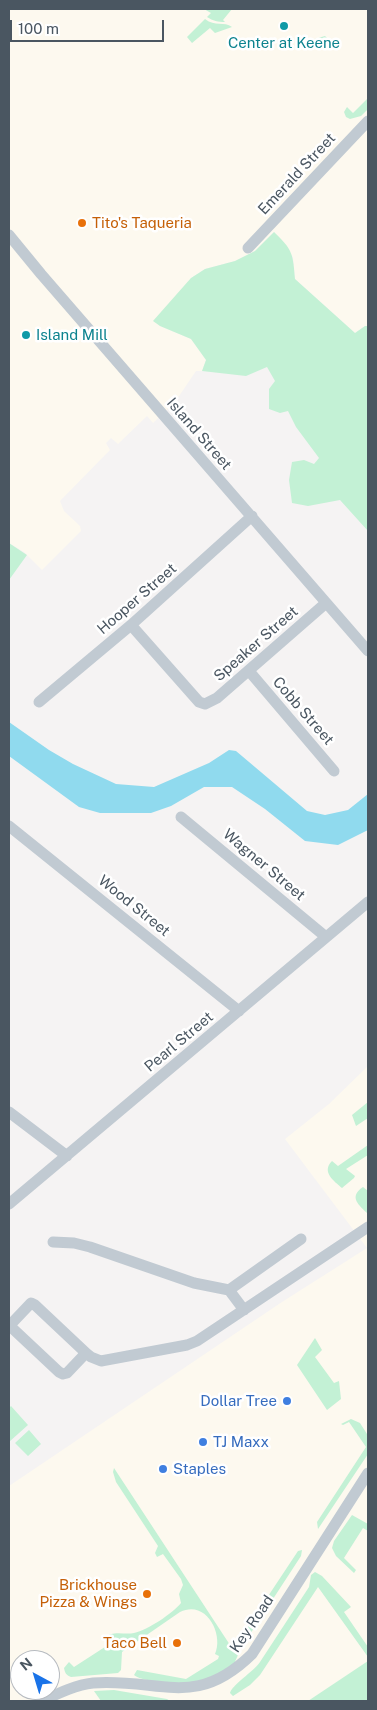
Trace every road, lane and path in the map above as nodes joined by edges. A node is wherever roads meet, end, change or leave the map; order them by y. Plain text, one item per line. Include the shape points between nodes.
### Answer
1 (368, 121) edge
2 (9, 235) edge
3 (248, 248) dead end
4 (252, 516) junction
5 (326, 603) junction
6 (131, 625) junction
7 (368, 651) edge
8 (249, 671) junction
9 (39, 702) dead end
10 (334, 771) dead end
11 (182, 816) dead end
12 (9, 826) edge
13 (368, 902) edge
14 (326, 937) junction
15 (239, 1011) junction
16 (9, 1112) edge
17 (68, 1156) junction
18 (9, 1204) edge
19 (368, 1226) edge
20 (300, 1239) dead end
21 (53, 1242) dead end
22 (229, 1290) junction
23 (244, 1310) junction
24 (86, 1353) junction
25 (368, 1473) edge
26 (42, 1701) edge

1 - 3 street, Emerald Street
2 - 4 street, Island Street
4 - 5 street, Island Street
4 - 6 street, Hooper Street
5 - 7 street, Island Street
5 - 8 street, Speaker Street
6 - 8 street, Speaker Street via 204,704 217,698
6 - 9 street, Hooper Street
8 - 10 street, Cobb Street
11 - 14 street, Wagner Street
12 - 15 street, Wood Street
13 - 14 street, Pearl Street
14 - 15 street, Pearl Street
15 - 17 street, Pearl Street
16 - 17 street
17 - 18 street, Pearl Street
19 - 23 street
20 - 22 street
21 - 22 street via 90,1246 194,1283
22 - 23 street
23 - 24 street via 187,1345 101,1361
24 - 24 street via 32,1303 12,1323 11,1327 63,1374
25 - 26 street, Key Road via 252,1654 231,1674 208,1687 195,1690 90,1683

